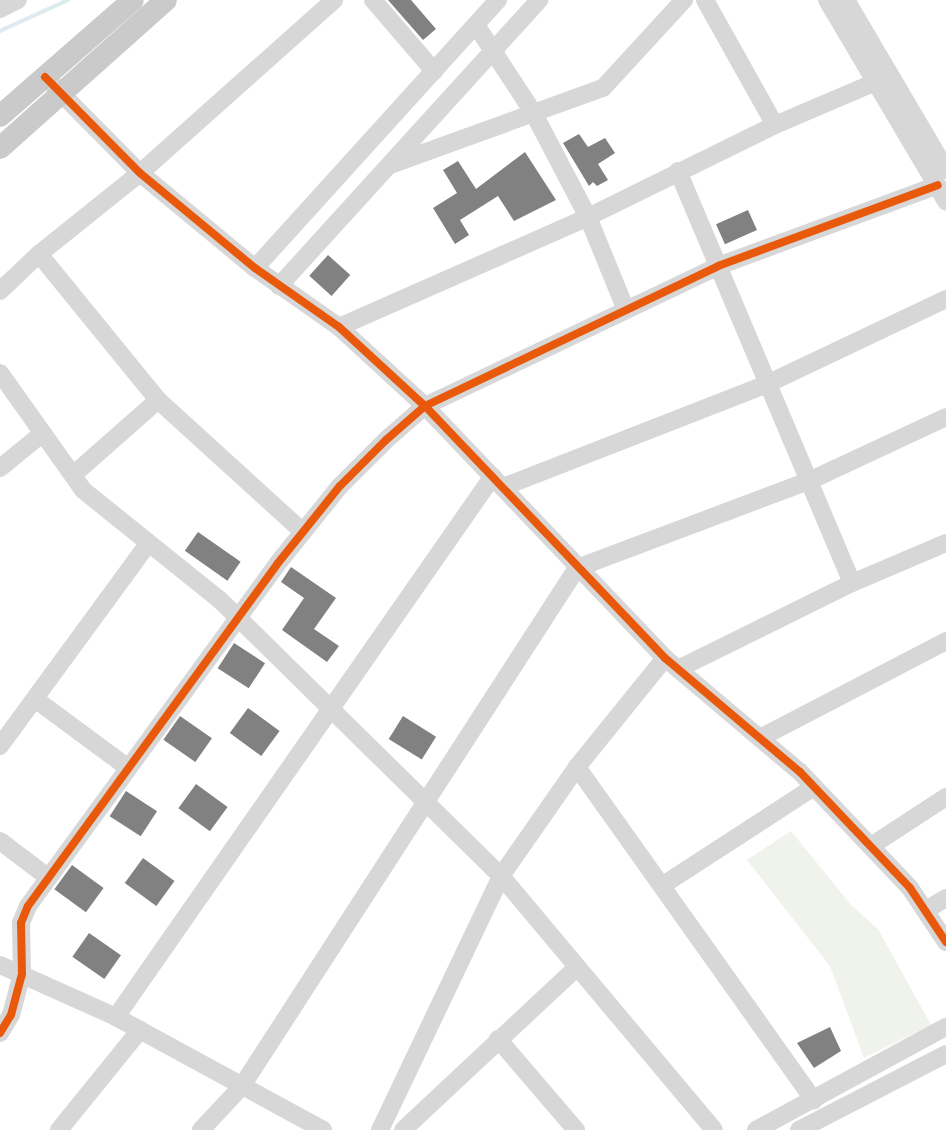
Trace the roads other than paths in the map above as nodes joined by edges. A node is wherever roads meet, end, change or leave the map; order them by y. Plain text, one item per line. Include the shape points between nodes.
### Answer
1 (18, 0) edge
2 (133, 0) edge
3 (166, 0) edge
4 (334, 0) edge
5 (373, 0) edge
6 (498, 0) edge
7 (539, 0) edge
8 (684, 0) edge
9 (705, 0) edge
10 (827, 0) edge
11 (846, 0) edge
12 (0, 9) edge
13 (476, 25) junction
14 (492, 50) junction
15 (434, 71) junction
16 (45, 77) junction
17 (878, 81) junction
18 (60, 94) junction
19 (533, 112) junction
20 (0, 116) edge
21 (775, 125) junction
22 (0, 148) edge
23 (388, 166) junction
24 (678, 171) junction
25 (140, 173) junction
26 (942, 178) edge
27 (946, 201) edge
28 (588, 217) junction
29 (39, 254) junction
30 (718, 266) junction
31 (255, 268) junction
32 (279, 286) junction
33 (0, 291) edge
34 (946, 299) edge
35 (626, 310) junction
36 (339, 327) junction
37 (0, 373) edge
38 (767, 384) junction
39 (158, 400) junction
40 (425, 406) junction
41 (946, 417) edge
42 (43, 433) junction
43 (0, 468) edge
44 (73, 475) junction
45 (808, 481) junction
46 (498, 482) junction
47 (303, 532) junction
48 (946, 543) edge
49 (148, 544) junction
50 (577, 568) junction
51 (852, 583) junction
52 (237, 617) junction
53 (946, 641) edge
54 (671, 664) junction
55 (36, 699) junction
56 (332, 710) junction
57 (760, 738) junction
58 (0, 746) edge
59 (127, 767) junction
60 (577, 768) junction
61 (814, 787) junction
62 (946, 797) edge
63 (427, 803) junction
64 (0, 841) edge
65 (871, 846) junction
66 (501, 876) junction
67 (49, 878) junction
68 (663, 885) junction
69 (946, 898) edge
70 (926, 910) junction
71 (946, 942) edge
72 (0, 965) edge
73 (576, 968) junction
74 (22, 974) junction
75 (116, 1017) junction
76 (946, 1027) edge
77 (140, 1030) junction
78 (0, 1033) edge
79 (498, 1039) junction
80 (946, 1054) edge
81 (242, 1086) junction
82 (814, 1100) junction
83 (831, 1114) junction
84 (59, 1130) edge
85 (201, 1130) edge
86 (323, 1130) edge
87 (380, 1130) edge
88 (403, 1130) edge
89 (576, 1130) edge
90 (714, 1130) edge
91 (756, 1130) edge
92 (799, 1130) edge
93 (840, 1130) edge

1 - 12 street
2 - 16 main road
3 - 18 main road
4 - 25 street
5 - 15 street
6 - 13 street
7 - 14 street
8 - 19 street via 603,88
9 - 21 street
10 - 17 street
11 - 26 street
13 - 14 street
13 - 15 street
14 - 19 street
14 - 23 street
15 - 31 street
16 - 18 street
16 - 20 main road
17 - 21 street
17 - 26 street
18 - 22 main road
18 - 25 street
19 - 23 street
19 - 28 street
21 - 24 street
23 - 32 street
24 - 28 street
24 - 30 street
25 - 29 street
25 - 31 street
26 - 27 street
26 - 30 street
28 - 35 street
28 - 36 street
29 - 33 street
29 - 39 street
30 - 35 street
30 - 38 street
31 - 32 street
32 - 36 street
34 - 38 street
35 - 40 street
36 - 40 street
37 - 42 street
38 - 45 street
38 - 46 street
39 - 44 street
39 - 47 street
40 - 46 street
40 - 47 street via 340,486
41 - 45 street
42 - 43 street
42 - 44 street
44 - 49 street via 83,489
45 - 50 street
45 - 51 street
46 - 50 street
46 - 56 street
47 - 52 street
48 - 51 street
49 - 52 street
49 - 55 street
50 - 54 street
50 - 63 street
51 - 54 street
52 - 56 street
52 - 59 street
53 - 57 street
54 - 57 street
54 - 60 street
55 - 58 street
55 - 59 street
56 - 63 street
56 - 75 street
57 - 61 street
59 - 67 street
60 - 66 street
60 - 68 street
61 - 65 street
61 - 68 street
62 - 65 street
63 - 66 street
63 - 81 street
64 - 67 street
65 - 70 street
66 - 73 street
66 - 87 street
67 - 74 street via 28,906 21,923
68 - 82 street
69 - 70 street
70 - 71 street
72 - 74 street
73 - 79 street
73 - 90 street
74 - 75 street
74 - 78 street via 11,1016
75 - 77 street
76 - 82 street
77 - 81 street
77 - 84 street
79 - 88 street
79 - 89 street
80 - 83 street
81 - 85 street
81 - 86 street
82 - 91 street
83 - 92 street
83 - 93 street

